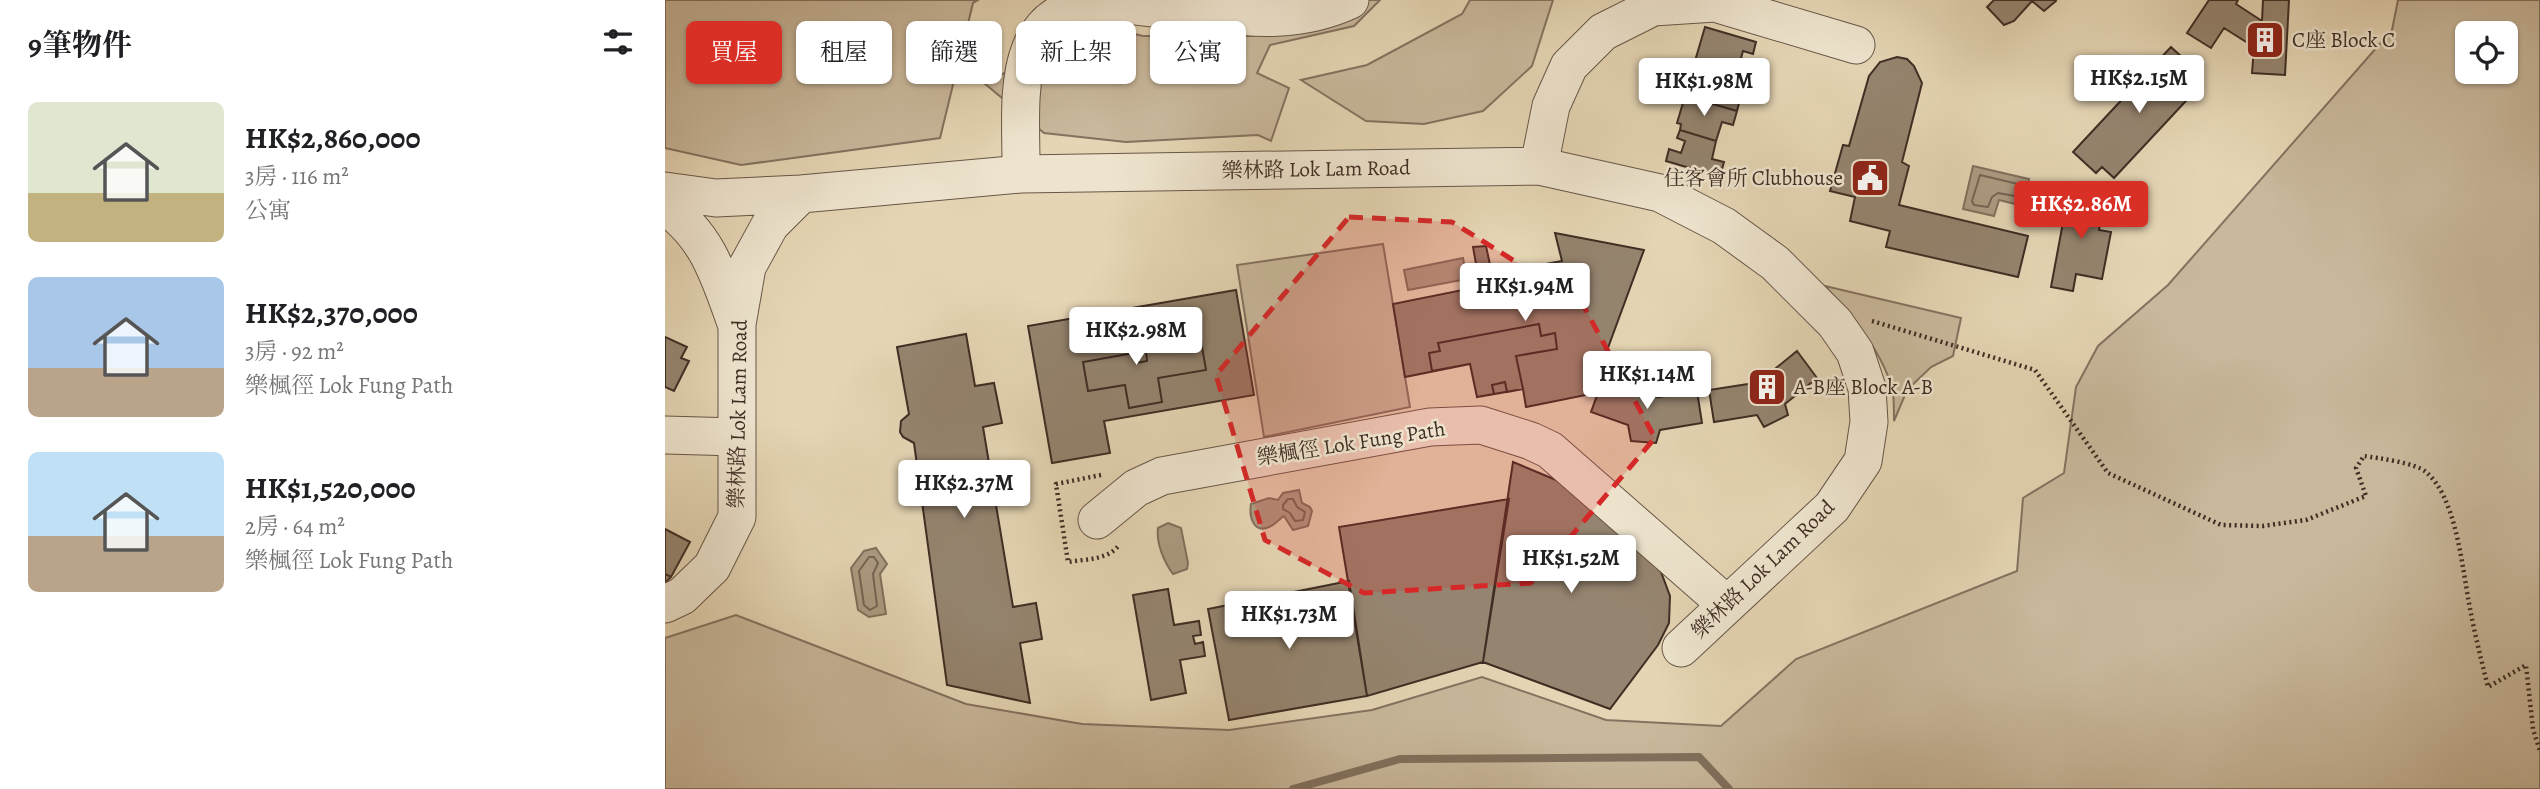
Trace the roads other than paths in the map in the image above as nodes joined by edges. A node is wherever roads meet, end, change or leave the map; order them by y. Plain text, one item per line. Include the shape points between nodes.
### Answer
1 (1350, 0) edge
2 (1274, 9) edge
3 (1856, 45) dead end
4 (1539, 166) junction
5 (1021, 174) junction
6 (665, 191) edge
7 (801, 194) junction
8 (665, 206) edge
9 (737, 324) junction
10 (665, 435) edge
11 (737, 437) junction
12 (1109, 531) road end
13 (665, 604) edge
14 (1725, 604) junction
15 (1681, 648) dead end

1 - 2 street via 1318,12
2 - 5 street via 1248,18 1106,3 1063,11 1041,28 1028,52
3 - 4 street via 1715,3 1653,7 1603,32 1569,66 1551,106
4 - 5 street, 樂林路 Lok Lam Road
4 - 14 street, 樂林路 Lok Lam Road via 1660,193 1724,226 1775,263 1835,323 1855,352 1867,388 1869,422 1863,461 1832,507
5 - 7 street, 樂林路 Lok Lam Road
6 - 7 street via 716,198
7 - 9 street, 樂林路 Lok Lam Road via 771,225 747,267
8 - 9 street via 686,221 716,267
9 - 11 street, 樂林路 Lok Lam Road
10 - 11 street
11 - 13 street, 樂林路 Lok Lam Road via 737,517 712,567 682,596
12 - 14 street, 樂楓徑 Lok Fung Path via 1136,488 1162,475 1430,427 1481,425 1550,450
14 - 15 street, 樂林路 Lok Lam Road

